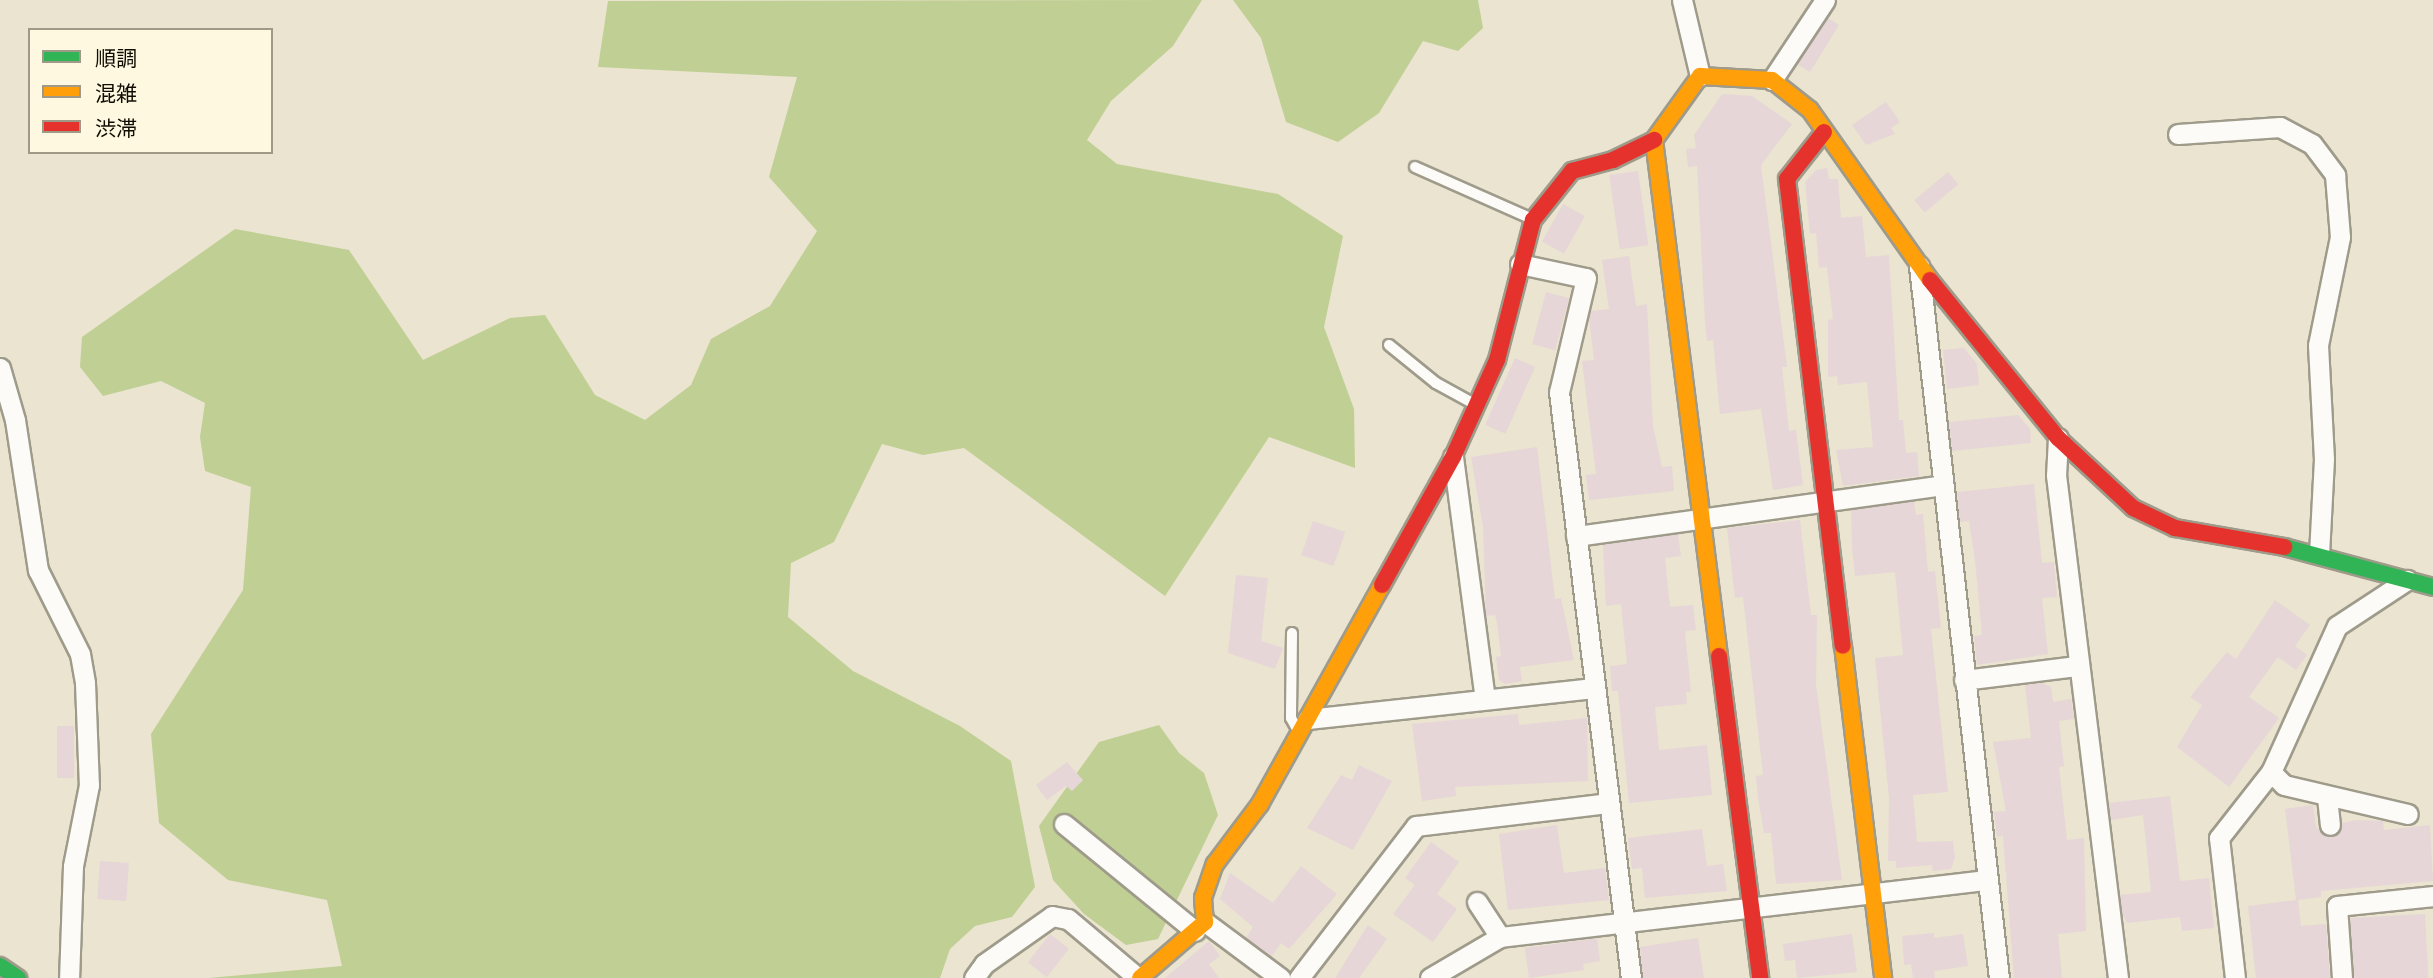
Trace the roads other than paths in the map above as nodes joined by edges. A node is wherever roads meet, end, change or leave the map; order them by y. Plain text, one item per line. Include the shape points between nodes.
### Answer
1 (1825, 0) edge
2 (1678, 3) edge
3 (1700, 76) junction
4 (1772, 80) junction
5 (1824, 132) junction
6 (2178, 134) dead end
7 (1654, 140) junction
8 (1415, 167) dead end
9 (1533, 220) junction
10 (1520, 264) junction
11 (1919, 267) junction
12 (1389, 345) dead end
13 (0, 368) edge
14 (1476, 405) junction
15 (2058, 438) junction
16 (1453, 457) junction
17 (1942, 485) junction
18 (1825, 501) junction
19 (1704, 518) junction
20 (1576, 536) junction
21 (2319, 553) junction
22 (2407, 580) junction
23 (2433, 587) edge
24 (1292, 633) dead end
25 (2077, 666) junction
26 (1964, 680) junction
27 (1593, 688) junction
28 (1485, 699) junction
29 (1304, 727) junction
30 (2272, 772) junction
31 (2327, 797) junction
32 (1609, 803) junction
33 (2408, 814) dead end
34 (1063, 824) dead end
35 (2330, 825) dead end
36 (1986, 880) junction
37 (1874, 893) junction
38 (2433, 896) edge
39 (1477, 902) dead end
40 (1751, 907) junction
41 (1625, 920) junction
42 (1200, 926) junction
43 (1500, 937) junction
44 (0, 965) edge
45 (18, 978) edge
46 (69, 978) edge
47 (974, 978) edge
48 (1139, 978) edge
49 (1280, 978) edge
50 (1299, 978) edge
51 (1430, 978) edge
52 (1631, 978) edge
53 (1760, 978) edge
54 (1883, 978) edge
55 (1999, 978) edge
56 (2118, 978) edge
57 (2235, 978) edge
58 (2342, 978) edge

1 - 4 street
2 - 3 street
3 - 4 street
3 - 7 street
4 - 5 street via 1810,110
5 - 11 street
5 - 18 street via 1787,178
6 - 21 street via 2280,127 2312,144 2335,175 2340,237 2318,345 2324,459
7 - 9 street via 1613,160 1572,171
7 - 19 street
8 - 9 lane
9 - 10 street
10 - 14 street via 1497,360
10 - 20 street via 1586,278 1559,392
11 - 15 street
11 - 17 street
12 - 14 lane via 1436,383
13 - 46 street via 15,420 38,570 80,654 85,683 89,785 73,866
14 - 16 street
15 - 21 street via 2133,508 2175,528
15 - 25 street via 2056,475
16 - 28 street
16 - 29 street
17 - 18 street
17 - 26 street
18 - 19 street
18 - 37 street
19 - 20 street
19 - 40 street
20 - 27 street
21 - 22 street
22 - 23 street
22 - 30 street via 2337,626
24 - 29 lane via 1291,718
25 - 26 street
25 - 56 street
26 - 36 street
27 - 28 street
27 - 32 street
28 - 29 street
29 - 42 street via 1260,804 1215,864 1203,898
30 - 31 street via 2284,785
30 - 57 street via 2219,838
31 - 33 street
31 - 35 street
32 - 41 street
32 - 50 street via 1416,826
34 - 42 street
36 - 37 street
36 - 55 street
37 - 40 street
37 - 54 street
38 - 58 street via 2337,906
39 - 43 street
40 - 41 street
40 - 53 street
41 - 43 street
41 - 52 street
42 - 48 street
42 - 49 street
43 - 51 street
44 - 45 street
47 - 48 street via 984,964 1052,916 1068,919

